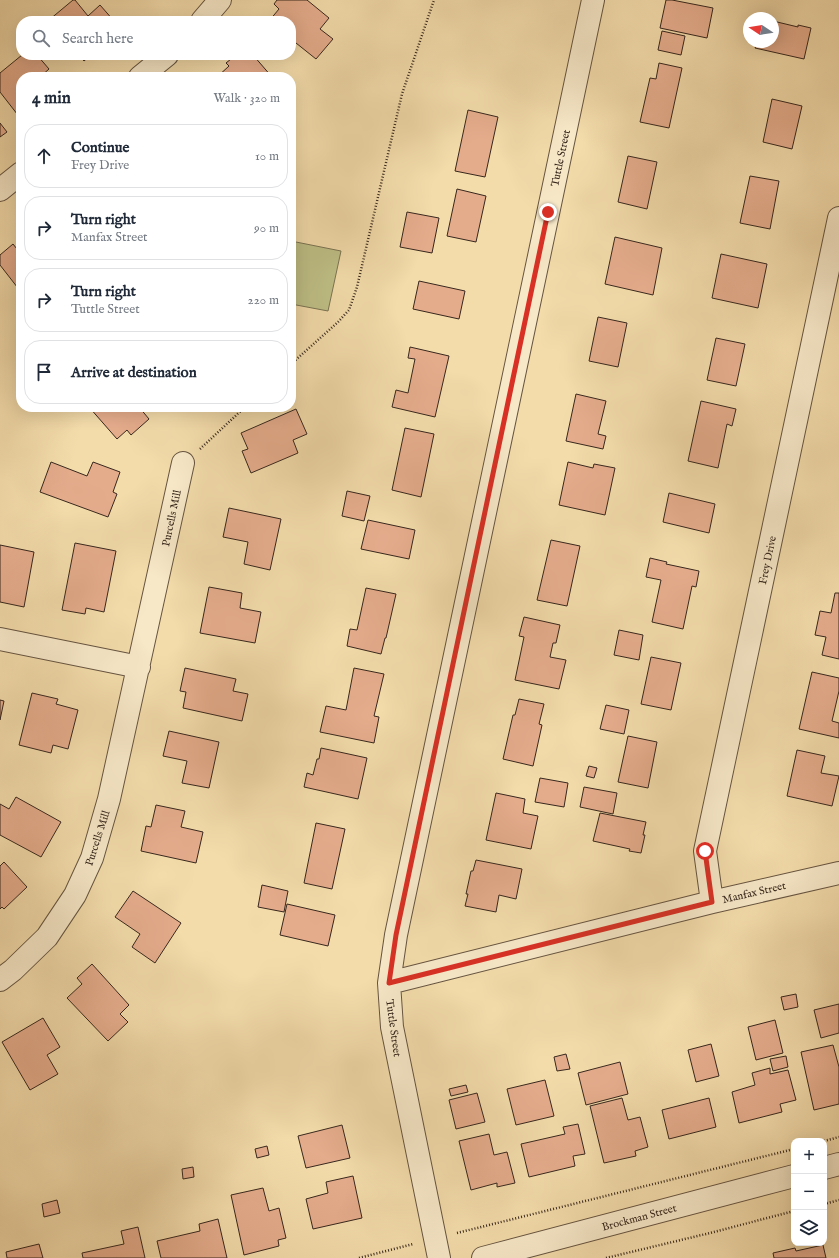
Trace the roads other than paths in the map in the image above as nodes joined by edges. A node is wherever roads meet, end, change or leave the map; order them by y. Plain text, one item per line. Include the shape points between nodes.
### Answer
1 (220, 0) edge
2 (593, 0) edge
3 (206, 16) edge
4 (161, 60) edge
5 (146, 72) edge
6 (16, 177) edge
7 (0, 190) edge
8 (839, 218) edge
9 (183, 463) road end
10 (0, 639) edge
11 (139, 667) junction
12 (839, 873) edge
13 (712, 902) junction
14 (0, 980) edge
15 (389, 983) junction
16 (839, 1164) edge
17 (827, 1167) edge
18 (791, 1177) edge
19 (437, 1249) edge
20 (483, 1258) edge

1 - 3 street
2 - 15 street, Tuttle Street via 397,930
4 - 5 street
6 - 7 street
8 - 13 street, Frey Drive via 705,851
9 - 11 street, Purcells Mill
10 - 11 street
11 - 14 street, Purcells Mill via 109,800 92,858 75,895 47,937
12 - 13 street, Manfax Street
13 - 15 street, Manfax Street
15 - 19 street, Tuttle Street via 392,1028
16 - 17 street
18 - 20 street, Brockman Street

